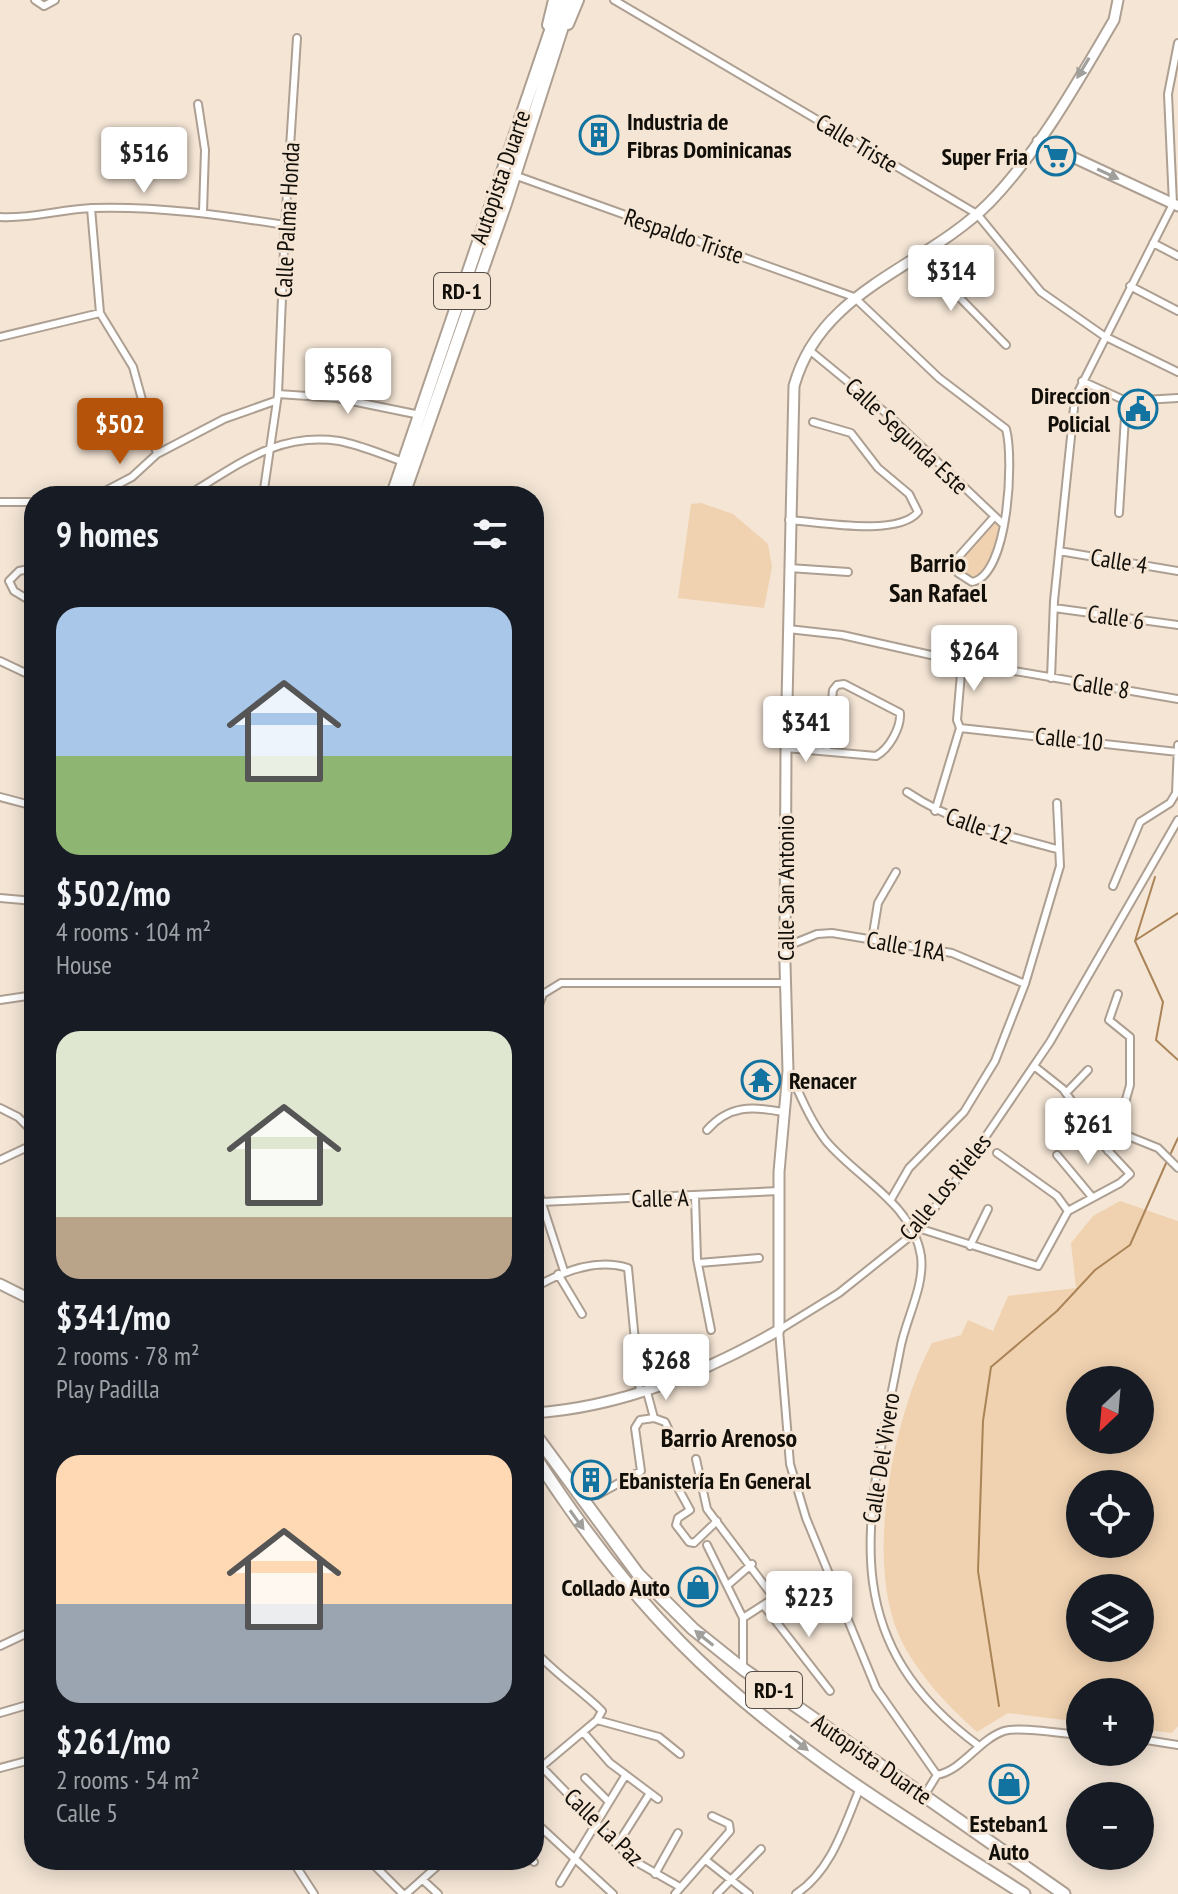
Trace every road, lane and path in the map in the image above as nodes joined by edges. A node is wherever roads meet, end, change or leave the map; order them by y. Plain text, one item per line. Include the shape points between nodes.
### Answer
1 (35, 0) edge
2 (55, 0) edge
3 (554, 0) edge
4 (561, 0) edge
5 (571, 0) edge
6 (578, 0) edge
7 (614, 0) edge
8 (1118, 0) edge
9 (297, 38) dead end
10 (1178, 43) edge
11 (536, 87) junction
12 (198, 104) dead end
13 (1038, 141) junction
14 (514, 175) junction
15 (1175, 205) edge
16 (91, 208) junction
17 (203, 212) junction
18 (977, 214) junction
19 (0, 217) edge
20 (285, 225) junction
21 (1153, 243) junction
22 (1178, 256) edge
23 (920, 257) junction
24 (1130, 286) junction
25 (854, 297) junction
26 (1178, 311) edge
27 (100, 313) junction
28 (1104, 336) junction
29 (0, 337) edge
30 (1006, 345) dead end
31 (808, 349) junction
32 (1178, 372) edge
33 (1082, 381) junction
34 (277, 398) junction
35 (1178, 398) edge
36 (1126, 401) junction
37 (420, 415) junction
38 (813, 422) dead end
39 (270, 446) junction
40 (157, 454) junction
41 (404, 462) junction
42 (115, 486) edge
43 (203, 486) edge
44 (264, 486) edge
45 (396, 486) edge
46 (406, 486) edge
47 (0, 502) edge
48 (24, 502) edge
49 (1119, 513) dead end
50 (994, 517) junction
51 (789, 520) junction
52 (1004, 525) junction
53 (1059, 551) junction
54 (789, 568) junction
55 (24, 570) edge
56 (1178, 571) edge
57 (848, 572) dead end
58 (24, 597) edge
59 (1054, 608) junction
60 (1178, 625) edge
61 (788, 629) junction
62 (0, 661) edge
63 (962, 662) junction
64 (24, 672) edge
65 (1051, 678) junction
66 (1178, 699) edge
67 (960, 728) junction
68 (1178, 745) edge
69 (786, 748) junction
70 (827, 750) junction
71 (1178, 752) edge
72 (907, 792) dead end
73 (0, 797) edge
74 (24, 803) edge
75 (1057, 803) dead end
76 (935, 811) junction
77 (1178, 820) edge
78 (1057, 849) junction
79 (896, 872) dead end
80 (1113, 886) dead end
81 (0, 898) edge
82 (24, 900) edge
83 (872, 940) junction
84 (785, 947) junction
85 (785, 983) junction
86 (1025, 984) junction
87 (544, 993) edge
88 (1118, 994) dead end
89 (24, 996) edge
90 (0, 1000) edge
91 (1034, 1066) junction
92 (1088, 1070) dead end
93 (788, 1071) junction
94 (1066, 1093) junction
95 (0, 1108) edge
96 (783, 1112) junction
97 (24, 1123) edge
98 (707, 1130) dead end
99 (1123, 1134) junction
100 (24, 1149) edge
101 (1108, 1151) junction
102 (997, 1153) dead end
103 (1057, 1155) dead end
104 (0, 1160) edge
105 (1178, 1168) edge
106 (780, 1191) junction
107 (695, 1197) junction
108 (1092, 1197) junction
109 (890, 1201) junction
110 (544, 1202) edge
111 (988, 1209) dead end
112 (1068, 1211) junction
113 (544, 1212) edge
114 (916, 1231) junction
115 (970, 1246) junction
116 (759, 1258) dead end
117 (699, 1263) junction
118 (561, 1272) junction
119 (544, 1282) edge
120 (0, 1284) edge
121 (24, 1296) edge
122 (582, 1314) dead end
123 (711, 1330) dead end
124 (779, 1330) junction
125 (644, 1393) junction
126 (544, 1411) edge
127 (654, 1418) junction
128 (676, 1445) dead end
129 (544, 1447) edge
130 (696, 1459) dead end
131 (544, 1470) edge
132 (678, 1488) dead end
133 (597, 1495) dead end
134 (717, 1521) junction
135 (707, 1545) dead end
136 (752, 1564) junction
137 (729, 1584) junction
138 (764, 1606) junction
139 (743, 1618) junction
140 (24, 1635) edge
141 (0, 1646) edge
142 (544, 1661) edge
143 (743, 1669) junction
144 (830, 1691) dead end
145 (24, 1706) edge
146 (0, 1713) edge
147 (597, 1720) junction
148 (583, 1732) junction
149 (1066, 1734) edge
150 (1154, 1740) edge
151 (1178, 1745) edge
152 (979, 1746) junction
153 (680, 1754) dead end
154 (24, 1762) edge
155 (544, 1764) edge
156 (0, 1768) edge
157 (544, 1768) edge
158 (937, 1775) junction
159 (625, 1776) junction
160 (585, 1778) dead end
161 (860, 1788) junction
162 (650, 1793) junction
163 (924, 1796) junction
164 (658, 1799) dead end
165 (609, 1802) junction
166 (712, 1816) dead end
167 (597, 1826) junction
168 (544, 1831) edge
169 (678, 1833) dead end
170 (617, 1845) junction
171 (761, 1849) dead end
172 (575, 1861) junction
173 (707, 1861) junction
174 (298, 1870) edge
175 (379, 1870) edge
176 (434, 1870) edge
177 (655, 1874) junction
178 (423, 1880) junction
179 (732, 1881) junction
180 (560, 1883) dead end
181 (678, 1891) edge
182 (314, 1894) edge
183 (404, 1894) edge
184 (438, 1894) edge
185 (613, 1894) edge
186 (717, 1894) edge
187 (749, 1894) edge
188 (796, 1894) edge
189 (1024, 1894) edge
190 (1064, 1894) edge

1 - 2 street via 44,6
3 - 11 main road
4 - 11 highway, RD-1
5 - 11 highway, RD-1
6 - 11 main road
7 - 18 street, Calle Triste
8 -> 13 street, Calle San Antonio via 1114,20
9 - 20 street, Calle Palma Honda
10 - 15 street via 1168,94
11 - 14 highway, Autopista Duarte / RD-1
11 - 37 highway, Autopista Duarte / RD-1
12 - 17 street via 205,150
13 -> 15 street
13 - 18 street, Calle San Antonio
14 - 25 street, Respaldo Triste
14 - 46 highway, Autopista Duarte / RD-1
15 - 21 street
16 - 17 street
16 - 19 street
16 - 27 street
17 - 20 street
18 - 23 street, Calle San Antonio
18 - 28 street via 1041,292
20 - 34 street, Calle Palma Honda
21 - 22 street
21 - 24 street
23 - 25 street, Calle San Antonio
23 - 30 street
24 - 26 street
24 - 28 street
25 - 31 street, Calle San Antonio
25 - 52 street via 939,378 1006,429
27 - 29 street
27 - 40 street via 133,367
28 - 32 street
28 - 33 street
31 - 50 street, Calle Segunda Este via 886,413
31 - 51 street, Calle San Antonio via 794,386
33 - 36 street
33 - 53 street via 1070,425
34 - 37 street via 337,398
34 - 39 street, Calle Palma Honda
34 - 40 street
35 - 36 street
36 - 49 street
37 - 41 highway, Autopista Duarte / RD-1
38 - 51 street via 851,433 878,468 909,494 918,512 889,526
39 - 41 street via 340,441
39 - 43 street
39 - 44 street, Calle Palma Honda
40 - 42 street
41 - 45 highway, Autopista Duarte / RD-1
47 - 48 street
50 - 52 street, Calle Segunda Este
50 - 52 street via 956,557 954,568 966,580 977,582 985,576
51 - 54 street, Calle San Antonio
53 - 56 street, Calle 4
53 - 59 street
54 - 57 street
54 - 61 street, Calle San Antonio
55 - 58 street via 9,581
59 - 60 street, Calle 6
59 - 65 street
61 - 63 street, Calle 8 via 842,635
61 - 69 street, Calle San Antonio
62 - 64 street
63 - 65 street, Calle 8
63 - 67 street
65 - 66 street, Calle 8
67 - 71 street, Calle 10
67 - 76 street
68 - 71 street
69 - 70 street
69 - 84 street, Calle San Antonio
70 - 70 street via 869,757 881,753 900,724 900,713 837,685
71 - 80 street via 1176,793 1170,803 1140,822
72 - 76 street, Calle 12
73 - 74 street
75 - 78 street
76 - 78 street, Calle 12
77 - 91 street, Calle Los Rieles
78 - 86 street via 1060,866
79 - 83 street via 878,903
81 - 82 street
83 - 84 street, Calle 1RA via 817,934
83 - 86 street, Calle 1RA via 952,953
84 - 85 street, Calle San Antonio
85 - 87 street via 561,983
85 - 93 street, Calle San Antonio
86 - 109 street via 984,1082 948,1132 909,1168
88 - 99 street via 1109,1020 1130,1037 1130,1085 1118,1128
89 - 90 street
91 - 94 street
91 - 114 street, Calle Los Rieles via 974,1157
92 - 94 street
93 - 96 street, Calle San Antonio
93 - 109 street via 826,1140
94 - 101 street
95 - 97 street
96 - 98 street via 758,1107 721,1114
96 - 106 street, Calle San Antonio
99 - 101 street
99 - 105 street via 1164,1154
100 - 104 street
101 - 108 street via 1130,1172
102 - 112 street via 1057,1196
103 - 108 street
106 - 107 street, Calle A
106 - 124 street, Calle San Antonio
107 - 110 street, Calle A
107 - 117 street
108 - 112 street
109 - 114 street
111 - 115 street
112 - 115 street via 1040,1265
113 - 118 street
114 - 115 street
114 - 124 street, Calle Los Rieles via 827,1301
114 - 152 street, Calle Del Vivero via 921,1269 886,1418 871,1508 869,1568 899,1662 927,1702
116 - 117 street
117 - 123 street
118 - 119 street
118 - 122 street
118 - 125 street via 628,1268
120 - 121 street
124 - 125 street, Calle Los Rieles via 714,1365
124 - 158 street, Calle San Antonio via 790,1464 806,1518 876,1688
125 - 126 street, Calle Los Rieles
125 - 127 street
127 - 128 street via 665,1422
127 - 133 street via 636,1423 641,1471
143 -> 129 highway, Autopista Duarte / RD-1 via 638,1574
130 - 134 street via 704,1502
131 -> 161 highway, Autopista Duarte / RD-1 via 601,1553 680,1641 736,1693
132 - 134 street via 690,1510 676,1525 689,1542
134 - 136 street
135 - 137 street
136 - 137 street
136 - 138 street via 774,1598
137 - 139 street
138 - 139 street
138 - 144 street
139 - 143 street
140 - 141 street
142 - 147 street via 602,1711
143 - 163 highway, Autopista Duarte / RD-1
145 - 146 street
147 - 148 street
147 - 153 street via 659,1737
148 - 155 street
148 - 159 street
149 - 152 street via 1006,1730
150 - 151 street
152 - 158 street via 947,1773
154 - 156 street
157 - 167 street, Calle La Paz
158 - 163 street
159 - 162 street
159 - 165 street
160 - 165 street
161 - 188 street via 833,1853
161 - 189 highway, Autopista Duarte / RD-1
162 - 164 street
162 - 170 street
163 - 190 highway, Autopista Duarte / RD-1
165 - 167 street
166 - 173 street via 731,1827
167 - 170 street, Calle La Paz
167 - 172 street
168 - 172 street
169 - 177 street
170 - 177 street, Calle La Paz
171 - 179 street
172 - 180 street
172 - 185 street
173 - 179 street
173 - 181 street
174 - 182 street
175 - 183 street
176 - 178 street
177 - 181 street, Calle La Paz
178 - 183 street
178 - 184 street
179 - 186 street
179 - 187 street

